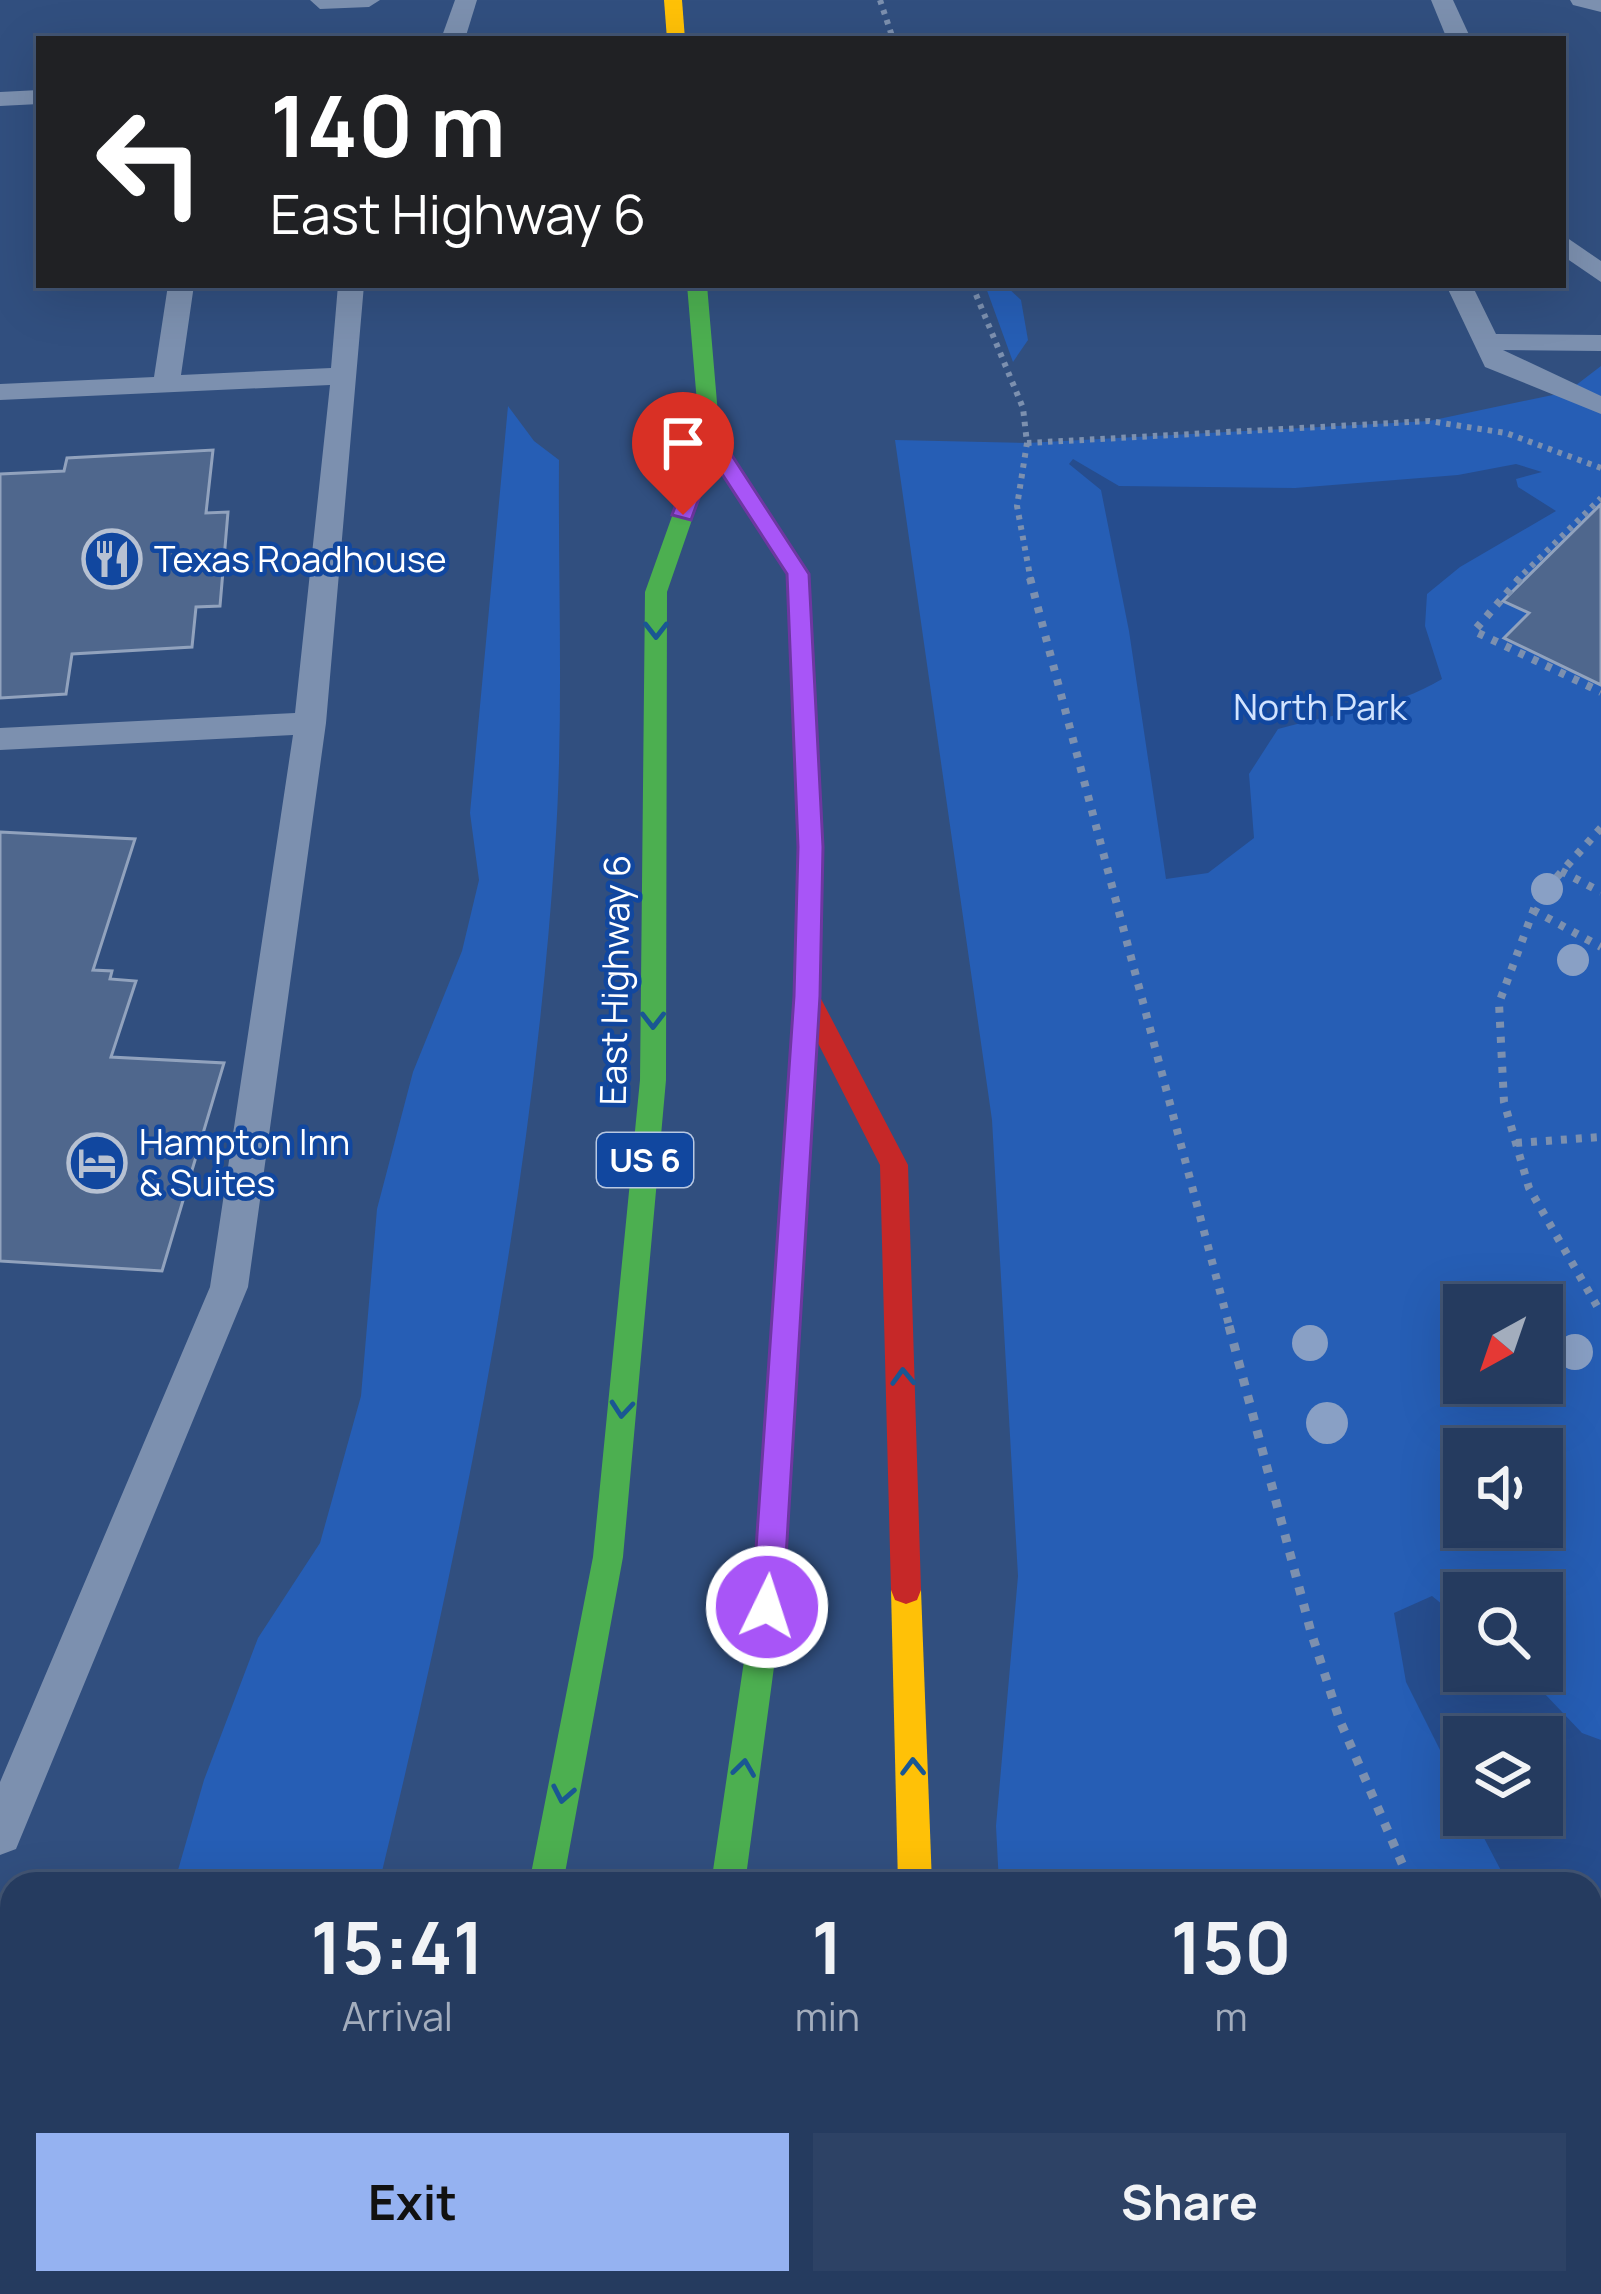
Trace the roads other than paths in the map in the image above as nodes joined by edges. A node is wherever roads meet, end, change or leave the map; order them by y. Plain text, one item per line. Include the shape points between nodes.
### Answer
1 (369, 0) edge
2 (466, 0) edge
3 (673, 0) edge
4 (1442, 0) edge
5 (1581, 0) edge
6 (320, 2) edge
7 (1601, 5) edge
8 (454, 36) edge
9 (676, 36) edge
10 (1459, 36) edge
11 (36, 97) edge
12 (0, 99) edge
13 (1566, 245) edge
14 (1601, 274) edge
15 (181, 288) edge
16 (351, 288) edge
17 (697, 288) edge
18 (1461, 288) edge
19 (1486, 342) junction
20 (1601, 343) edge
21 (344, 376) junction
22 (166, 384) junction
23 (0, 392) edge
24 (1601, 406) edge
25 (710, 438) junction
26 (310, 723) junction
27 (0, 739) edge
28 (807, 996) junction
29 (0, 1834) edge
30 (548, 1872) edge
31 (730, 1872) edge
32 (915, 1872) edge

1 - 6 lane
2 - 8 lane
3 - 9 highway
4 - 10 lane
5 - 7 lane
11 - 12 lane
13 - 14 lane
15 - 22 lane
16 - 21 lane
17 - 25 highway, East Highway 6 / US 6
18 - 19 lane
19 - 20 lane
19 - 24 lane via 1495,361
21 - 22 lane
21 - 26 lane
22 - 23 lane
25 - 28 highway, East Highway 6 / US 6 via 798,574 810,847
25 -> 30 highway, East Highway 6 / US 6 via 656,592 652,1080 608,1557
26 - 27 lane
26 - 29 lane via 229,1287
31 -> 28 highway, East Highway 6 via 767,1607
32 -> 28 highway, US 6 via 894,1165

